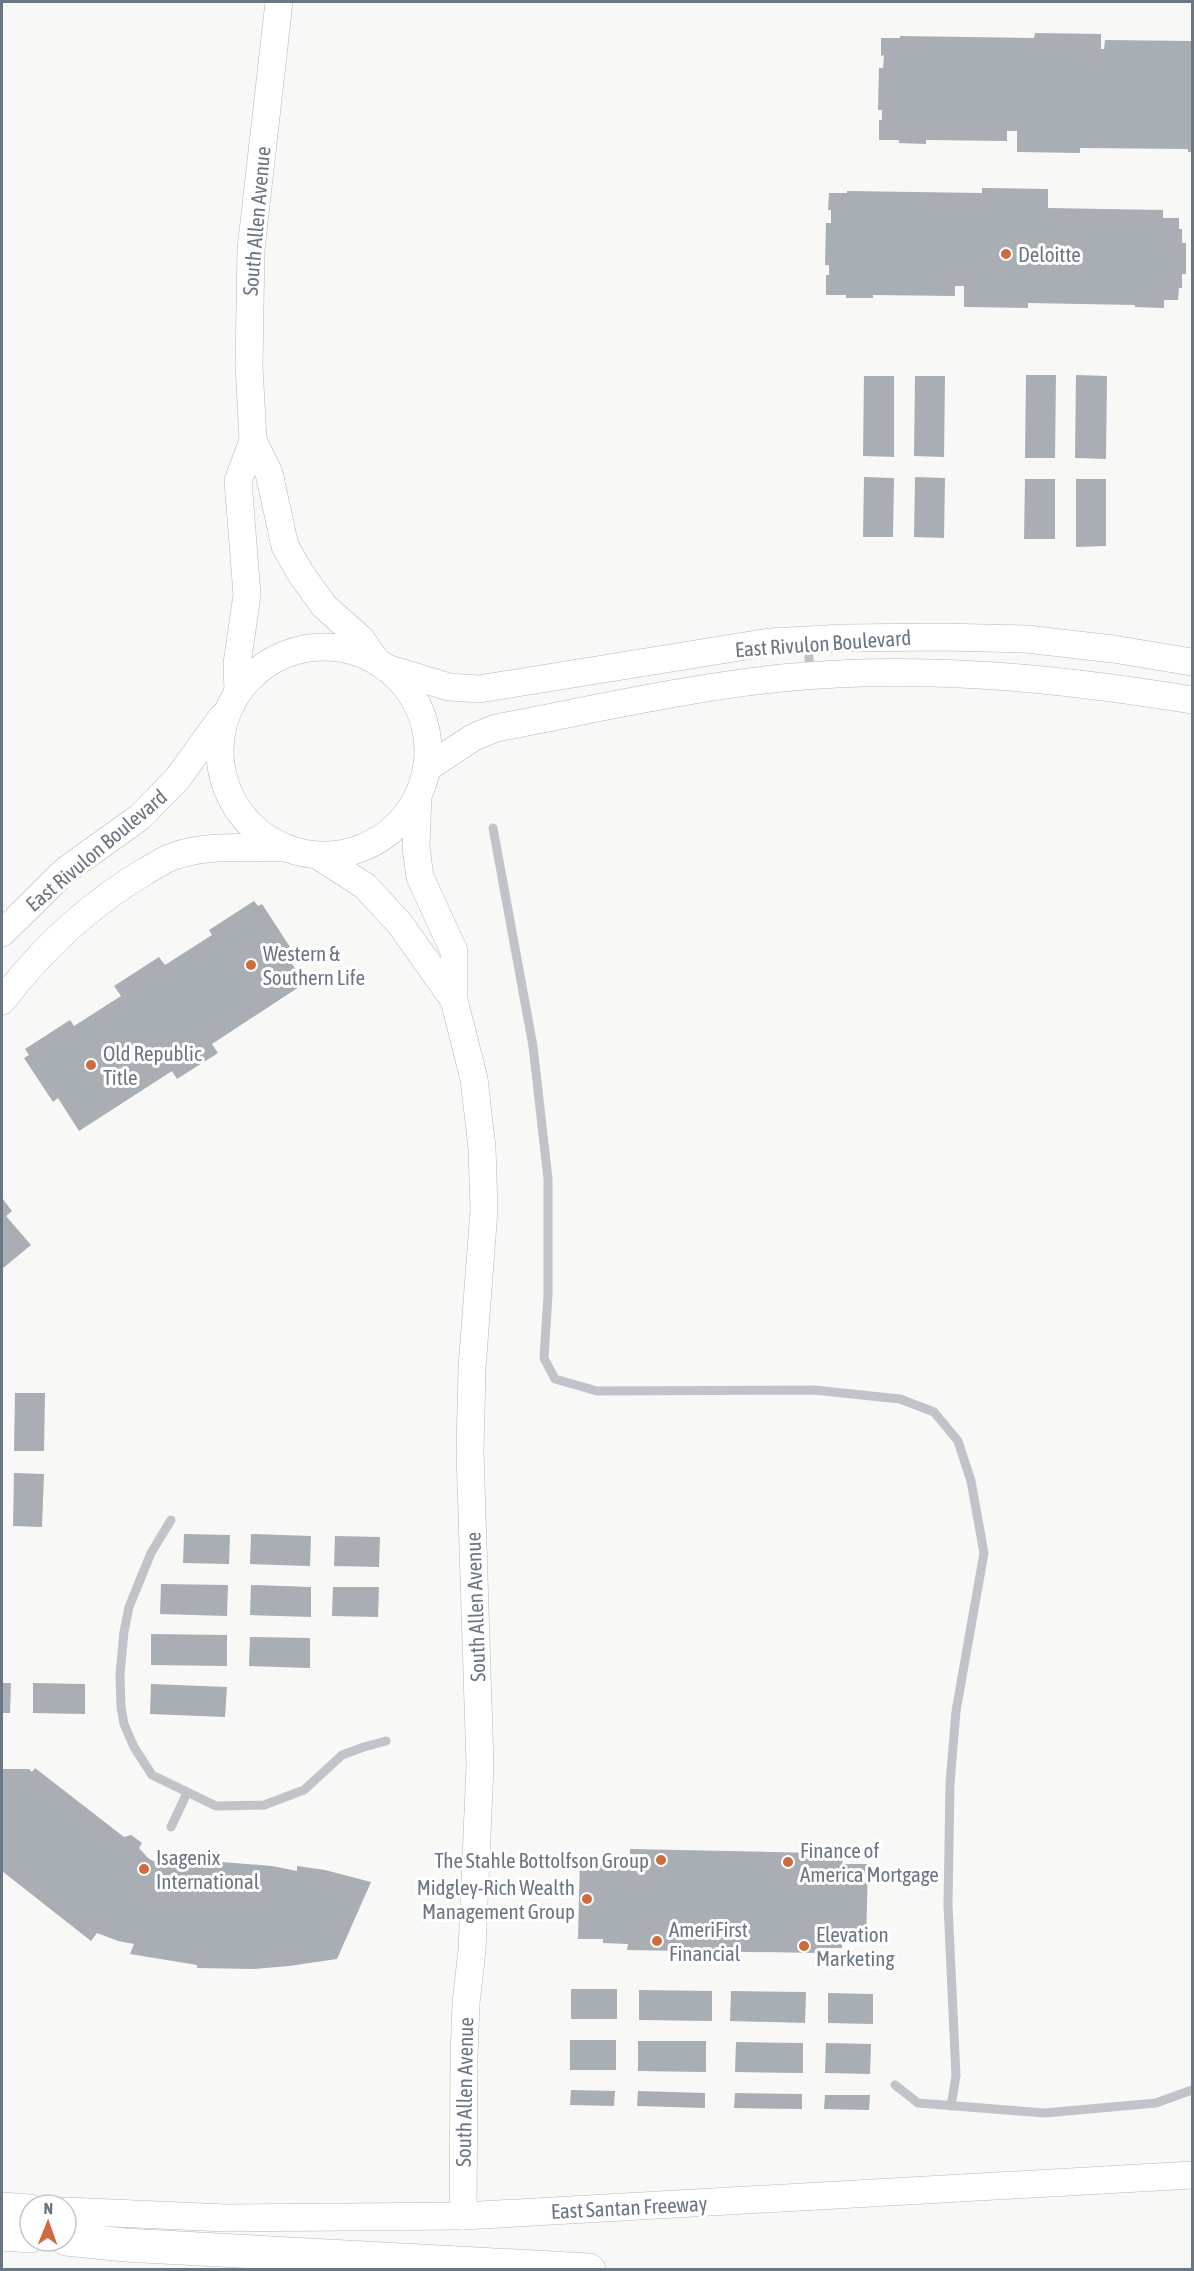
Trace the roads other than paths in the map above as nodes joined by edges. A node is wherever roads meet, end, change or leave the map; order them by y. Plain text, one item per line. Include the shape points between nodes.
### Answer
1 (279, 2) edge
2 (253, 441) junction
3 (808, 640) junction
4 (1192, 662) edge
5 (381, 665) junction
6 (810, 676) junction
7 (234, 698) junction
8 (1192, 700) edge
9 (427, 768) junction
10 (418, 796) junction
11 (493, 828) dead end
12 (284, 848) junction
13 (317, 855) junction
14 (2, 933) edge
15 (454, 1000) junction
16 (2, 1001) edge
17 (171, 1520) dead end
18 (386, 1742) dead end
19 (187, 1792) junction
20 (171, 1827) dead end
21 (895, 2085) dead end
22 (1192, 2090) edge
23 (951, 2106) junction
24 (1192, 2175) edge
25 (2, 2206) edge
26 (18, 2207) edge
27 (78, 2212) edge
28 (463, 2216) junction
29 (2, 2234) edge
30 (18, 2235) edge
31 (78, 2240) edge
32 (589, 2270) edge

1 - 2 street, South Allen Avenue via 251,249 249,365
2 - 5 street, South Allen Avenue via 269,473 285,546 301,574 324,606 361,639
2 - 7 street, South Allen Avenue via 238,481 247,595
3 - 4 street, East Rivulon Boulevard via 1026,639
3 - 5 street, East Rivulon Boulevard via 770,642 479,689 449,687
3 - 6 lane
5 - 7 street via 355,652 323,647 290,652 261,668
5 - 9 street via 405,687 420,711 427,740
6 - 8 street, East Rivulon Boulevard via 935,673 1022,678
6 - 9 street, East Rivulon Boulevard via 698,690 496,728 474,737
7 - 12 street via 220,738 221,772 233,804 255,830
7 - 14 street, East Rivulon Boulevard via 178,778 140,817 66,870
9 - 10 street
10 - 13 street via 401,821 377,841 348,852
10 - 15 street, South Allen Avenue via 416,848 420,877 454,951
11 - 23 lane via 533,1046 549,1179 544,1359 555,1379 597,1391 814,1390 900,1399 934,1412 958,1441 971,1481 984,1553 956,1712 950,1783 948,1905 956,2076
12 - 13 street
12 - 16 street, East Rivulon Boulevard via 215,846 172,856 91,908 26,970
13 - 15 street, South Allen Avenue via 365,886 400,924
15 - 28 street, South Allen Avenue via 474,1079 484,1210 472,1368 472,1539 480,1746 464,2057
17 - 19 lane via 151,1552 129,1607 120,1674 121,1707 134,1747 152,1775
18 - 19 lane via 342,1755 304,1790 264,1805 216,1806
19 - 20 lane
21 - 23 lane via 918,2103
22 - 23 lane via 1156,2103 1045,2113
24 - 28 street, East Santan Freeway
25 - 26 street
27 - 28 street, East Santan Freeway via 216,2218
29 - 30 highway
31 - 32 highway

